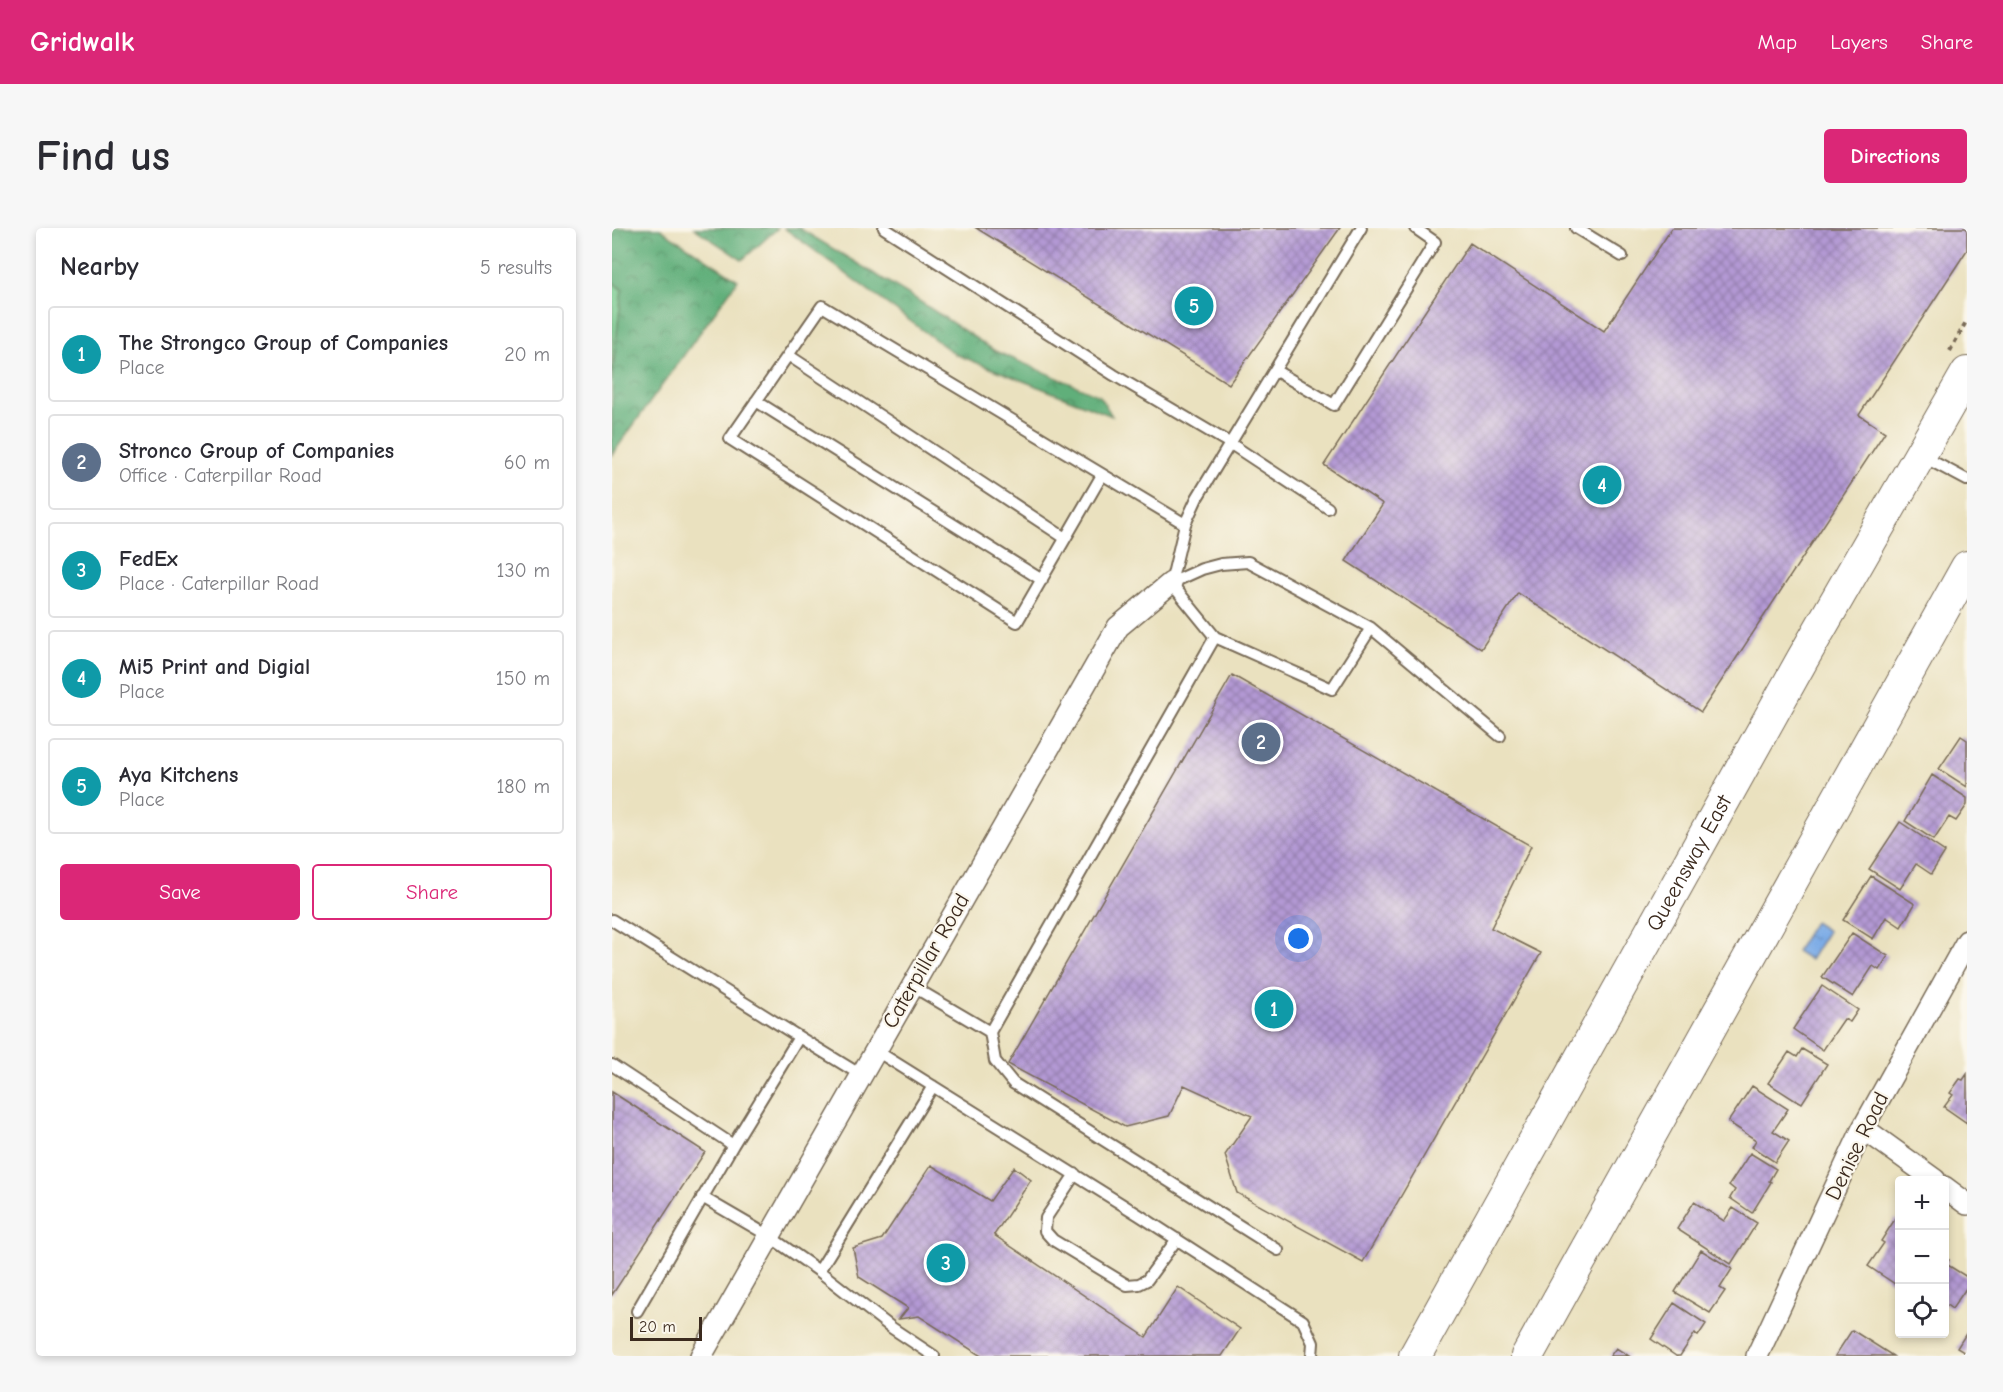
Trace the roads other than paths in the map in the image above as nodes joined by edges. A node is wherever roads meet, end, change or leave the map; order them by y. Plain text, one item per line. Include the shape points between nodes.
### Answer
1 (884, 228) edge
2 (1361, 228) edge
3 (1414, 228) edge
4 (1576, 228) edge
5 (1622, 256) dead end
6 (788, 355) junction
7 (1276, 371) junction
8 (1967, 373) edge
9 (756, 401) junction
10 (1231, 444) junction
11 (1921, 455) junction
12 (1102, 475) junction
13 (1967, 480) edge
14 (1328, 508) dead end
15 (1185, 524) junction
16 (1065, 538) junction
17 (1967, 567) edge
18 (1042, 580) junction
19 (1171, 583) junction
20 (1371, 628) junction
21 (1215, 637) junction
22 (1500, 736) dead end
23 (612, 920) edge
24 (1967, 941) edge
25 (912, 986) junction
26 (990, 1032) junction
27 (799, 1036) junction
28 (875, 1050) junction
29 (612, 1065) edge
30 (861, 1075) junction
31 (933, 1086) junction
32 (1863, 1128) junction
33 (733, 1145) junction
34 (1075, 1174) junction
35 (1929, 1176) edge
36 (1949, 1191) edge
37 (702, 1197) junction
38 (1967, 1204) edge
39 (769, 1236) junction
40 (1177, 1239) junction
41 (1278, 1250) dead end
42 (819, 1271) junction
43 (637, 1311) dead end
44 (700, 1356) edge
45 (934, 1356) edge
46 (1312, 1356) edge
47 (1415, 1356) edge
48 (1527, 1356) edge
49 (1757, 1356) edge

1 - 10 lane via 1114,375
2 - 7 lane
3 - 7 lane via 1435,242 1334,405
4 - 5 lane
6 - 9 lane
6 - 12 lane via 822,306
6 - 16 lane
7 - 10 lane
8 - 11 main road, Queensway East
9 - 18 lane
9 - 18 lane via 730,439 1017,622
10 - 14 lane
10 - 15 lane
11 - 13 lane
11 - 47 main road, Queensway East via 1808,650
12 - 15 lane
12 - 16 lane
15 - 19 lane
16 - 18 lane
17 - 48 main road
19 - 20 lane via 1202,569 1248,562
19 - 21 lane
19 - 25 street, Caterpillar Road via 1118,627
20 - 21 lane via 1332,689
20 - 22 lane
21 - 26 lane
23 - 27 lane
24 - 32 street, Denise Road
25 - 26 lane
25 - 28 street, Caterpillar Road
26 - 41 lane via 995,1061 1013,1083
27 - 30 lane
27 - 33 lane
28 - 30 street, Caterpillar Road
28 - 31 lane
29 - 33 lane
30 - 39 street, Caterpillar Road
31 - 34 lane
31 - 42 lane
32 - 35 street
32 - 49 street, Denise Road
33 - 37 lane
34 - 40 lane
34 - 40 lane via 1046,1218 1045,1231 1053,1240 1127,1285 1147,1280
36 - 38 street
37 - 39 lane
37 - 43 lane
39 - 42 lane
39 - 44 street, Caterpillar Road
40 - 46 lane via 1303,1321 1313,1343
42 - 45 lane via 891,1328

